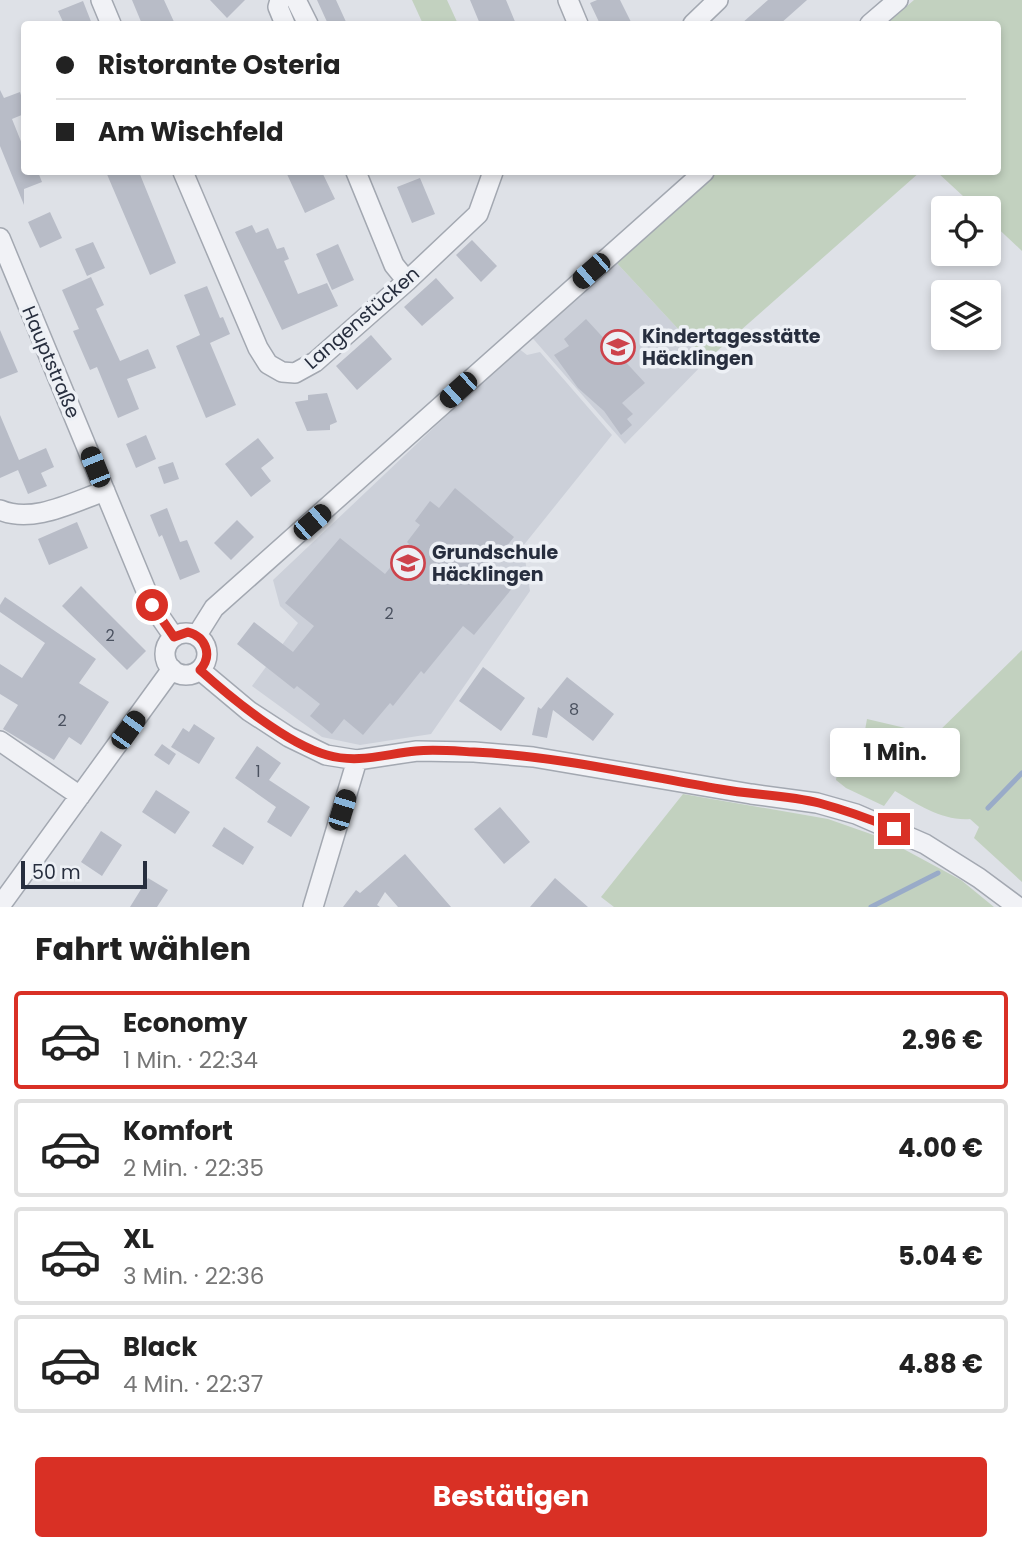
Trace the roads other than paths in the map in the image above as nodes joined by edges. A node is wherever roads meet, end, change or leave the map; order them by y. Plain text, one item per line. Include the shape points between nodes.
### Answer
1 (101, 0) edge
2 (279, 0) edge
3 (296, 0) edge
4 (568, 0) edge
5 (718, 0) edge
6 (898, 0) edge
7 (110, 21) edge
8 (284, 21) edge
9 (306, 21) edge
10 (577, 21) edge
11 (696, 21) edge
12 (874, 21) edge
13 (184, 175) edge
14 (357, 175) edge
15 (492, 175) edge
16 (701, 175) edge
17 (0, 238) edge
18 (407, 281) junction
19 (105, 491) junction
20 (0, 510) edge
21 (197, 635) junction
22 (174, 637) junction
23 (172, 669) junction
24 (200, 670) junction
25 (0, 741) edge
26 (357, 760) junction
27 (80, 796) junction
28 (0, 905) edge
29 (313, 907) edge
30 (1018, 907) edge

1 - 7 street
2 - 8 street
3 - 9 street
4 - 10 street
5 - 11 street
6 - 12 street
13 - 18 street, Langenstücken via 258,348 268,364 282,372 295,373 315,362
14 - 18 street via 394,265
15 - 18 street, Langenstücken via 478,214
16 - 21 street via 214,608
17 - 19 street, Hauptstraße
19 - 20 street via 30,515
19 - 22 street, Hauptstraße via 152,605
21 - 22 street
21 - 24 street via 208,652
22 - 23 street via 165,652
23 - 24 street via 183,675
23 - 27 street
24 - 26 street via 289,737 326,755
25 - 27 street
26 - 29 street
26 - 30 street via 417,751 533,757 817,803 856,814 925,844
27 - 28 street

